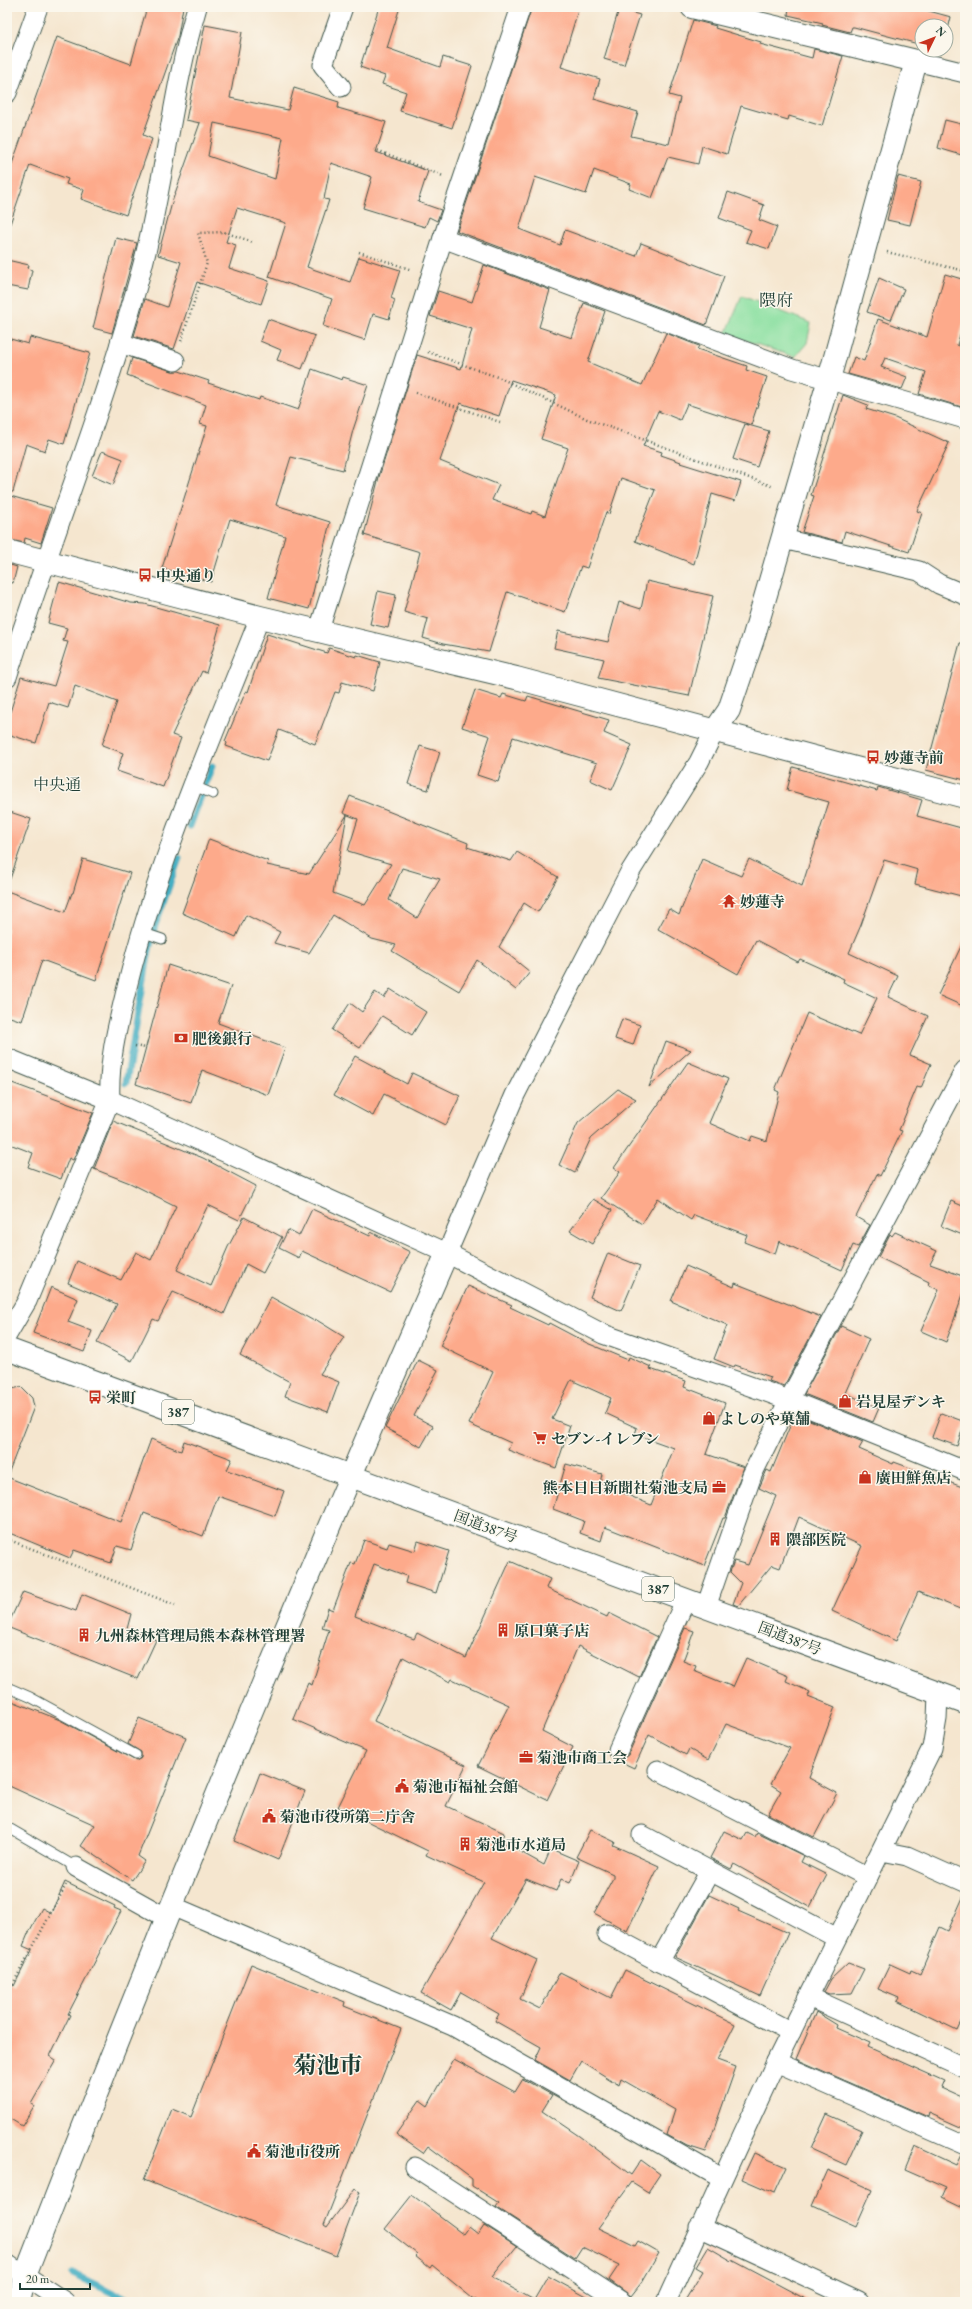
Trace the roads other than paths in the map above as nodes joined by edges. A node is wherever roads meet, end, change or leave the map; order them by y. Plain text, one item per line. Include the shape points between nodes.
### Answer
1 (38, 7) edge
2 (197, 7) edge
3 (343, 7) edge
4 (521, 7) edge
5 (692, 7) edge
6 (916, 61) junction
7 (965, 73) edge
8 (342, 87) dead end
9 (7, 93) edge
10 (444, 238) junction
11 (121, 340) junction
12 (175, 361) road end
13 (829, 380) junction
14 (965, 419) edge
15 (783, 539) junction
16 (7, 551) edge
17 (46, 561) junction
18 (965, 595) edge
19 (260, 617) junction
20 (319, 630) junction
21 (7, 677) edge
22 (714, 732) junction
23 (194, 786) junction
24 (212, 794) dead end
25 (965, 797) edge
26 (141, 932) junction
27 (162, 938) dead end
28 (7, 1058) edge
29 (965, 1070) edge
30 (110, 1100) junction
31 (447, 1253) junction
32 (7, 1335) edge
33 (7, 1349) edge
34 (789, 1400) junction
35 (965, 1471) edge
36 (350, 1475) junction
37 (696, 1603) junction
38 (7, 1687) edge
39 (938, 1694) junction
40 (965, 1703) edge
41 (618, 1750) dead end
42 (136, 1755) dead end
43 (658, 1770) dead end
44 (7, 1828) edge
45 (642, 1835) dead end
46 (882, 1851) junction
47 (76, 1866) joint
48 (710, 1871) junction
49 (868, 1877) junction
50 (965, 1882) edge
51 (170, 1912) junction
52 (607, 1934) dead end
53 (837, 1938) junction
54 (660, 1962) junction
55 (809, 1997) junction
56 (791, 2032) junction
57 (776, 2062) junction
58 (965, 2068) edge
59 (965, 2145) edge
60 (415, 2167) dead end
61 (721, 2178) junction
62 (699, 2227) junction
63 (16, 2270) edge
64 (859, 2301) dead end
65 (19, 2302) edge
66 (65, 2302) edge
67 (622, 2302) edge
68 (666, 2302) edge

1 - 9 street
2 - 11 street via 180,74 166,159 143,262
3 - 8 street via 323,65
4 - 10 street
5 - 6 main road
6 - 7 street
6 - 13 main road
10 - 13 street via 784,366
10 - 20 street
11 - 12 street
11 - 17 street
13 - 14 street
13 - 15 main road
15 - 18 street via 919,571 939,584
15 - 22 main road via 729,710
16 - 17 main road
17 - 19 main road
17 - 21 street
19 - 20 main road
19 - 23 street
20 - 22 main road via 516,678
22 - 25 main road
22 - 31 street via 699,762 630,872 569,989 515,1095
23 - 24 lane
23 - 26 street
26 - 27 lane
26 - 30 street via 116,1032 109,1075
28 - 30 street
29 - 34 street
30 - 31 street
30 - 32 street via 27,1301
31 - 34 street via 603,1334
31 - 36 main road
33 - 36 main road, 国道387号 / 387
34 - 35 street
34 - 37 street via 752,1475
36 - 37 main road, 国道387号 / 387
36 - 51 main road
37 - 39 main road, 国道387号 / 387
37 - 41 street
38 - 42 lane
39 - 40 main road, 国道387号 / 387
39 - 46 street via 932,1748
43 - 49 street
44 - 47 lane
45 - 48 street
46 - 49 street
46 - 50 street via 907,1856
47 - 51 street
48 - 53 street
48 - 54 street
49 - 53 street
51 - 61 street via 453,2026
51 - 63 main road
52 - 54 street
53 - 55 street
54 - 56 street
55 - 56 street
55 - 58 street
56 - 57 street
57 - 59 street
57 - 61 street
60 - 67 street
61 - 62 street
62 - 64 street
62 - 68 street
63 - 65 main road
63 - 66 street

